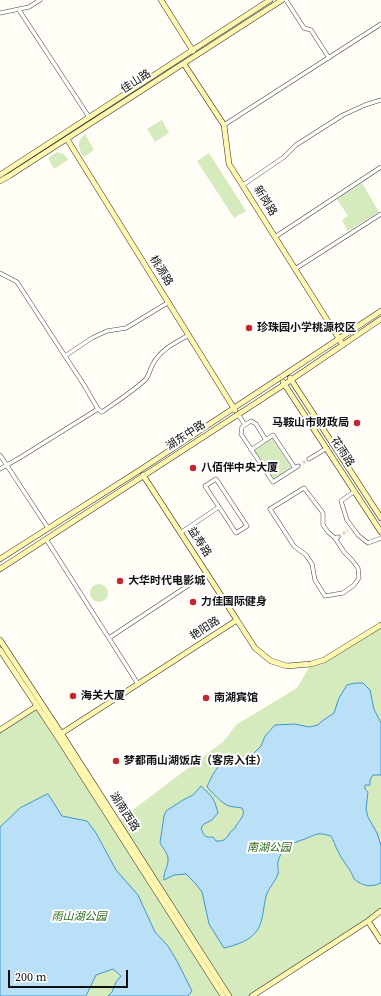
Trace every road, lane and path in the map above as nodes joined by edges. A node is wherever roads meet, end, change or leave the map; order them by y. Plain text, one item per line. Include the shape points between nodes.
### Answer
1 (40, 0) edge
2 (161, 0) edge
3 (270, 0) edge
4 (282, 0) edge
5 (0, 10) edge
6 (19, 10) junction
7 (2, 13) edge
8 (381, 24) edge
9 (193, 50) junction
10 (196, 56) junction
11 (328, 58) junction
12 (184, 64) junction
13 (381, 100) edge
14 (89, 117) junction
15 (224, 126) junction
16 (67, 139) junction
17 (381, 167) edge
18 (0, 175) edge
19 (0, 181) edge
20 (242, 185) junction
21 (381, 214) edge
22 (275, 237) junction
23 (295, 269) junction
24 (0, 273) edge
25 (169, 302) junction
26 (381, 311) edge
27 (381, 319) edge
28 (189, 335) junction
29 (338, 339) junction
30 (343, 345) junction
31 (65, 356) junction
32 (287, 374) junction
33 (280, 378) junction
34 (291, 380) junction
35 (285, 384) junction
36 (234, 408) junction
37 (98, 409) junction
38 (238, 414) junction
39 (245, 425) junction
40 (266, 440) junction
41 (327, 448) junction
42 (251, 450) junction
43 (0, 455) edge
44 (309, 459) tunnel mouth
45 (7, 465) junction
46 (0, 469) edge
47 (143, 476) junction
48 (355, 491) junction
49 (219, 507) junction
50 (381, 518) edge
51 (48, 528) junction
52 (381, 532) edge
53 (180, 533) junction
54 (336, 538) joint
55 (381, 538) edge
56 (46, 539) junction
57 (0, 559) edge
58 (0, 569) edge
59 (207, 573) junction
60 (238, 620) junction
61 (381, 625) edge
62 (108, 638) junction
63 (0, 640) edge
64 (0, 650) edge
65 (138, 684) junction
66 (37, 706) junction
67 (0, 730) edge
68 (59, 735) junction
69 (381, 911) edge
70 (368, 921) junction
71 (381, 941) edge
72 (223, 996) edge
73 (229, 996) edge
74 (252, 996) edge

1 - 6 street via 29,8
2 - 9 street
3 - 9 street, 佳山路
4 - 10 street, 佳山路
4 - 11 street via 304,28 311,30
5 - 7 street
6 - 7 street
6 - 14 street
8 - 11 street
9 - 10 street
9 - 14 street, 佳山路
10 - 12 street, 佳山路
11 - 15 street
12 - 15 street, 新岗路
12 - 16 street, 佳山路
13 - 20 street via 340,117 296,145 284,157
14 - 18 street, 佳山路
15 - 20 street, 新岗路 via 229,164
16 - 19 street, 佳山路
16 - 25 street, 桃源路
17 - 22 street
20 - 22 street, 新岗路
21 - 23 street
22 - 23 street, 新岗路
23 - 29 street, 新岗路
24 - 31 street via 17,282
25 - 28 street, 桃源路
25 - 31 street via 126,328 107,331 92,338
26 - 29 street, 湖东中路
27 - 30 street, 湖东中路
28 - 36 street, 桃源路
28 - 37 street via 162,352 146,379 102,412
29 - 30 street, 新岗路
29 - 32 street, 湖东中路
30 - 34 street, 湖东中路
31 - 37 street
32 - 33 street, 湖东中路
32 - 34 street
33 - 35 street, 花雨路
33 - 36 street, 湖东中路
34 - 35 street, 湖东中路
34 - 50 street
35 - 38 street, 湖东中路
35 - 41 street, 花雨路
36 - 38 street, 桃源路
36 - 51 street, 湖东中路
37 - 45 street
38 - 39 street
38 - 47 street, 湖东中路
39 - 40 street via 251,421 256,424
39 - 42 street via 241,434
40 - 42 street
40 - 42 street via 273,436 296,467 273,482
41 - 44 street
41 - 48 street, 花雨路
43 - 45 street
45 - 46 street
45 - 51 street
47 - 53 street, 益寿路
47 - 56 street, 湖东中路
48 - 52 street, 花雨路
48 - 55 street via 341,501 350,529 368,543
49 - 49 street via 236,533 247,526 216,479 205,486
49 - 53 street
51 - 57 street, 湖东中路
53 - 59 street, 益寿路
54 - 54 street via 323,525 322,514 304,488 270,509 294,546 306,555 312,564 315,580 325,596 343,593 358,578 358,568
56 - 58 street, 湖东中路
56 - 62 street
59 - 60 street, 益寿路
59 - 62 street
60 - 61 street, 艳阳路 via 255,648 271,661 287,666 324,660
60 - 65 street, 艳阳路
62 - 65 street
63 - 68 street, 湖南西路
64 - 66 street, 湖南西路
65 - 68 street, 艳阳路
66 - 67 street
66 - 68 street, 湖南西路
68 - 72 street, 湖南西路
68 - 73 street, 湖南西路
69 - 70 street
70 - 71 street
70 - 74 street

